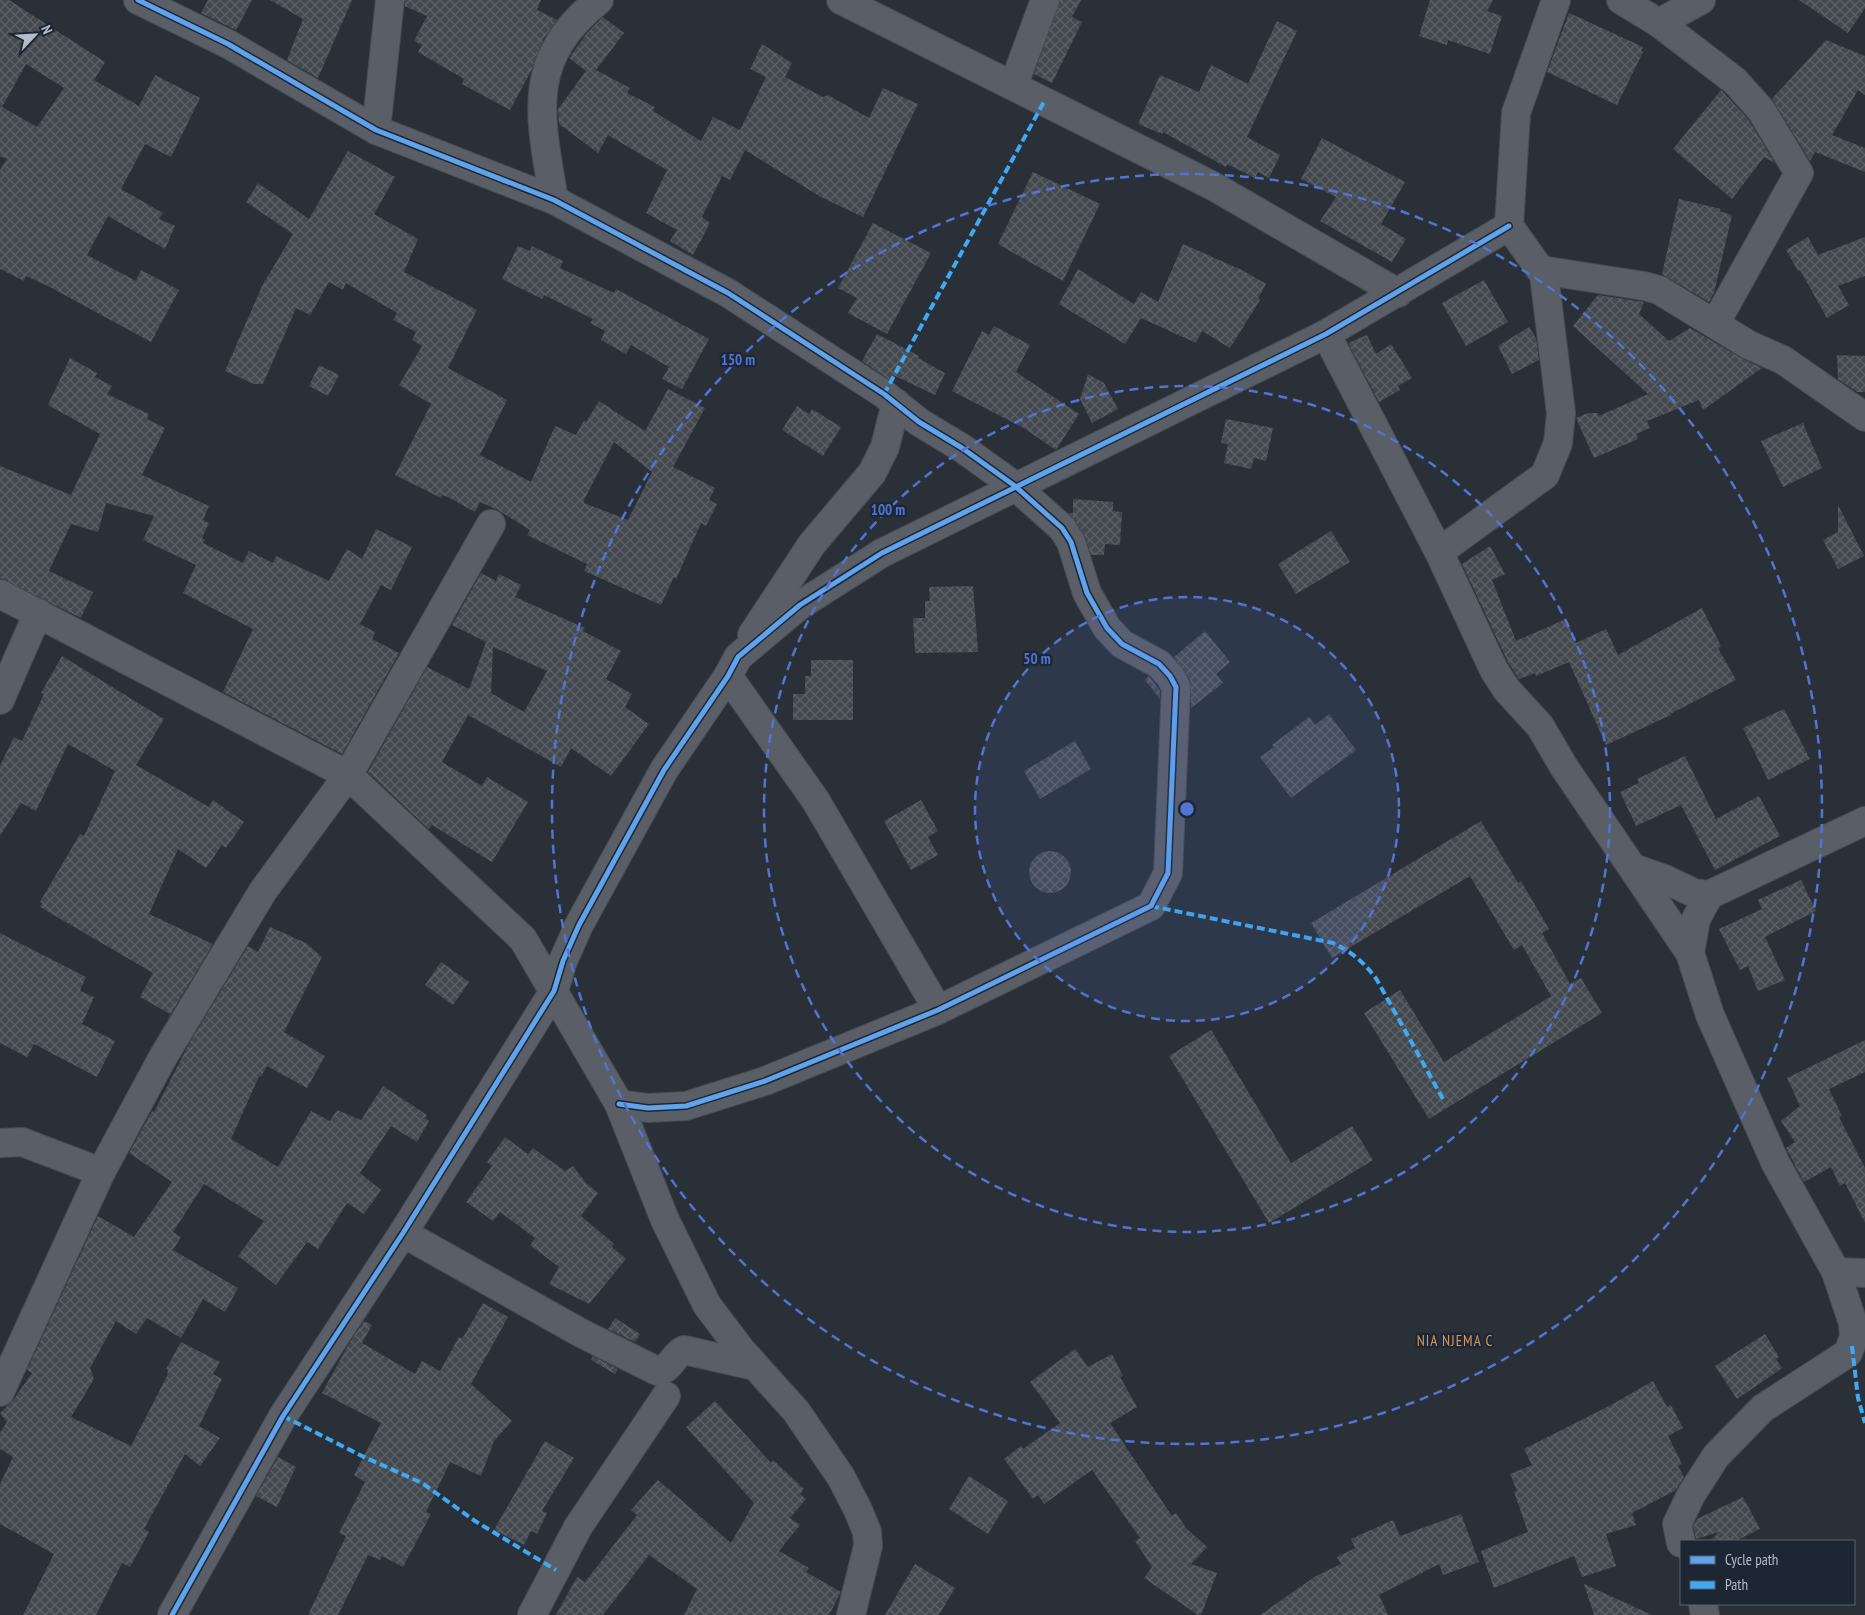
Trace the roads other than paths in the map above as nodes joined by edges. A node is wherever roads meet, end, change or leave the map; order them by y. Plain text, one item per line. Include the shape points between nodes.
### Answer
1 (138, 0) edge
2 (390, 0) edge
3 (599, 0) edge
4 (841, 0) edge
5 (1044, 0) edge
6 (1556, 0) edge
7 (1621, 0) edge
8 (1701, 0) edge
9 (1659, 23) junction
10 (1014, 84) junction
11 (376, 130) junction
12 (554, 200) junction
13 (1509, 226) junction
14 (1541, 270) junction
15 (1398, 293) junction
16 (1715, 324) junction
17 (1326, 334) junction
18 (896, 403) junction
19 (1865, 417) edge
20 (1015, 486) junction
21 (490, 524) dead end
22 (1439, 552) junction
23 (0, 594) edge
24 (38, 613) junction
25 (733, 666) junction
26 (0, 700) edge
27 (348, 775) junction
28 (1865, 821) edge
29 (1632, 868) junction
30 (1709, 895) junction
31 (1690, 953) junction
32 (554, 990) junction
33 (938, 1010) junction
34 (619, 1104) junction
35 (0, 1143) edge
36 (101, 1172) junction
37 (403, 1233) junction
38 (1836, 1272) junction
39 (1865, 1273) edge
40 (755, 1366) junction
41 (0, 1392) edge
42 (666, 1396) dead end
43 (1680, 1540) edge
44 (172, 1615) edge
45 (532, 1615) edge
46 (851, 1615) edge

1 - 11 street via 228,44
2 - 11 street
3 - 12 street via 583,13 552,55 541,90 543,132
4 - 10 street
5 - 10 street
6 - 13 street via 1516,113
7 - 9 street
8 - 9 street
9 - 16 street via 1735,81 1761,110 1799,173
10 - 15 street via 1214,186
11 - 12 street
12 - 18 street via 728,293
13 - 14 street
13 - 15 street
14 - 16 street via 1659,290
14 - 22 street via 1561,413 1558,444 1545,475
15 - 17 street
16 - 19 street via 1797,368
17 - 20 street
17 - 22 street
18 - 20 street
18 - 25 street via 885,447 872,473 812,544
20 - 25 street via 882,553 800,605
20 - 33 street via 1068,535 1087,593 1107,628 1122,644 1159,664 1176,687 1168,873 1151,906
21 - 27 street
22 - 29 street via 1494,670 1507,690 1540,726
23 - 24 street
24 - 26 street
24 - 27 street
25 - 32 street via 664,770 614,860 579,925
25 - 33 street
27 - 32 street via 523,939
27 - 36 street via 263,891 163,1057
28 - 30 street
29 - 30 street via 1694,893
29 - 31 street
30 - 31 street via 1696,919
31 - 38 street via 1710,1015 1775,1162
32 - 34 street
32 - 37 street
33 - 34 street via 765,1081 686,1106 648,1108
34 - 40 street via 666,1220 707,1305
35 - 36 street via 22,1142
36 - 41 street
37 - 40 street via 581,1333 657,1371 667,1368 684,1350
37 - 44 street via 283,1416
38 - 39 street
38 - 43 street via 1853,1323 1852,1346 1848,1353 1763,1408 1716,1456 1677,1524
40 - 46 street via 796,1411 841,1477 864,1522 868,1546
42 - 45 street via 578,1527

